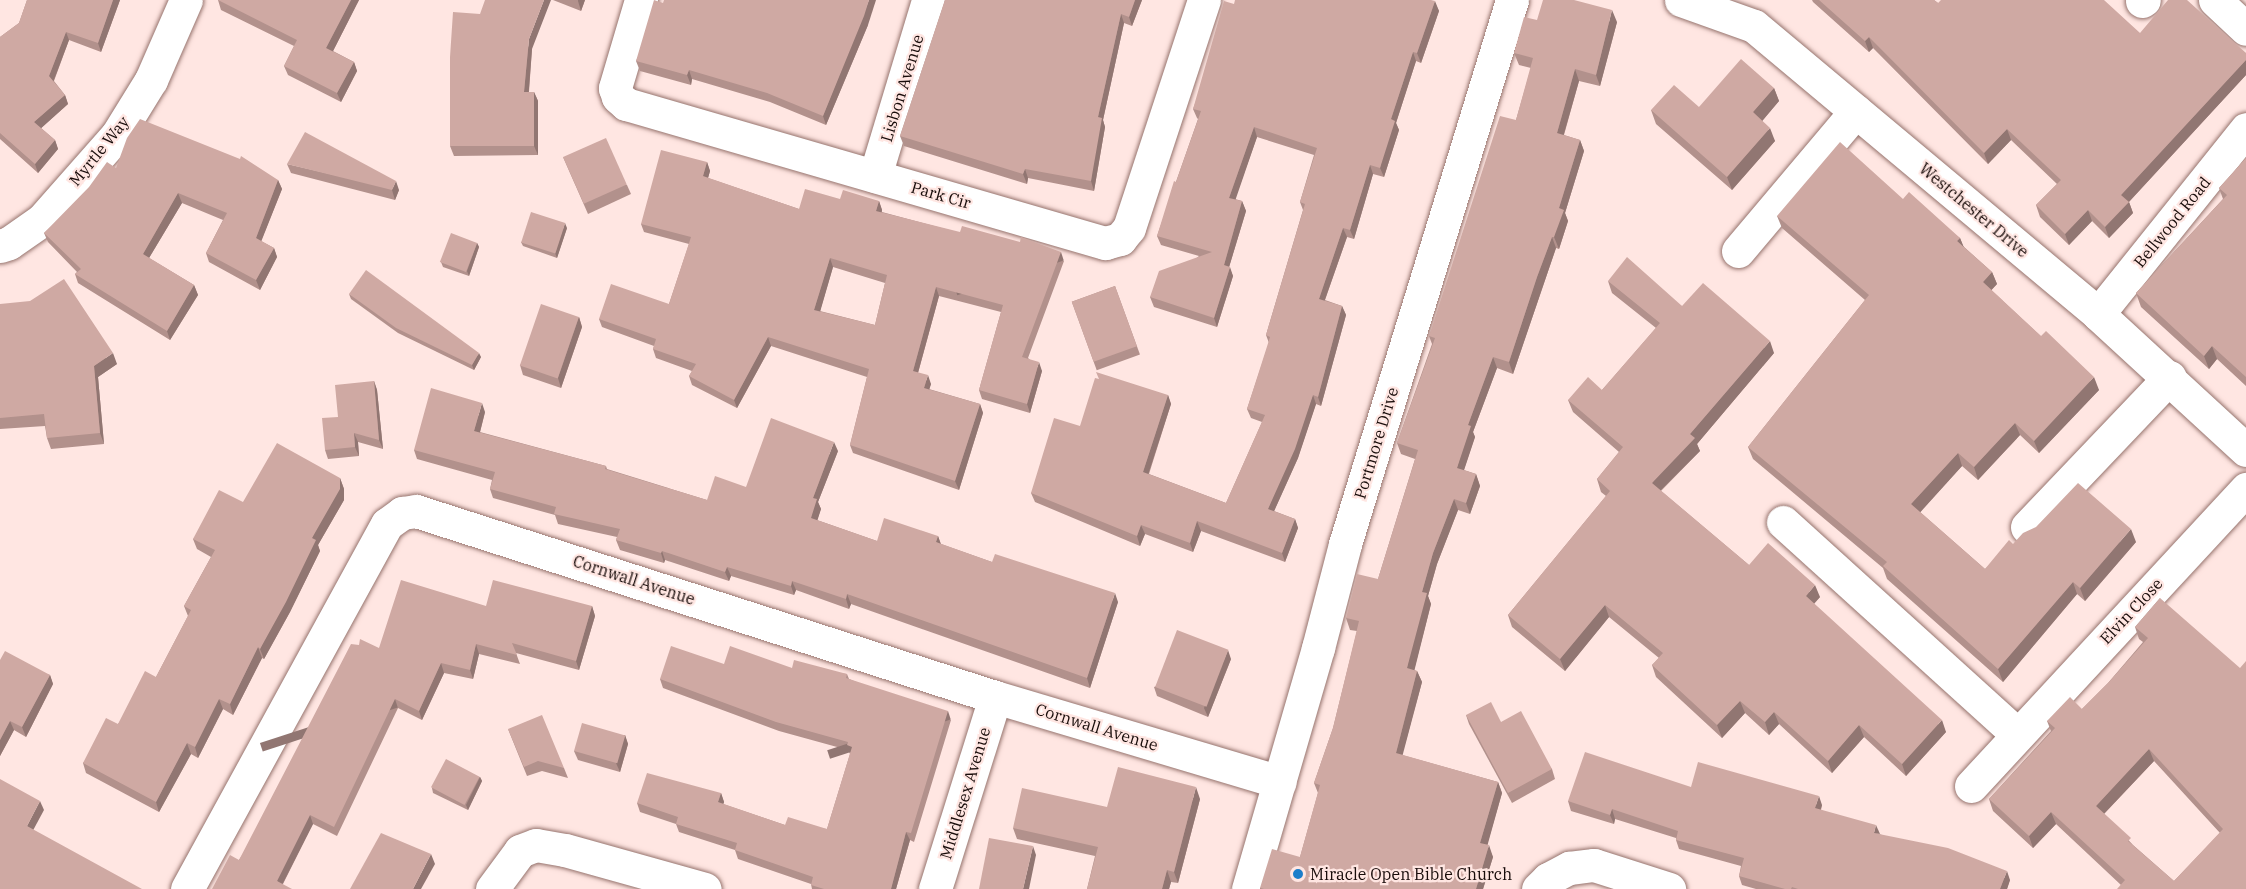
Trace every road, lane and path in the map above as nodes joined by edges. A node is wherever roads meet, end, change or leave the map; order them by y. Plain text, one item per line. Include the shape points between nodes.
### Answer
1 (186, 0) edge
2 (641, 0) edge
3 (928, 0) edge
4 (1204, 0) edge
5 (1512, 0) edge
6 (1681, 0) edge
7 (2215, 0) edge
8 (1758, 13) edge
9 (2246, 29) edge
10 (1856, 111) junction
11 (2246, 129) edge
12 (875, 176) junction
13 (0, 246) edge
14 (1738, 251) dead end
15 (2098, 314) junction
16 (2170, 377) junction
17 (2246, 450) edge
18 (2246, 489) edge
19 (1783, 522) dead end
20 (2027, 526) dead end
21 (995, 697) junction
22 (2017, 734) junction
23 (1280, 782) junction
24 (1971, 786) dead end
25 (187, 889) edge
26 (492, 889) edge
27 (705, 889) edge
28 (935, 889) edge
29 (1248, 889) edge
30 (1538, 889) edge
31 (1670, 889) edge

1 - 13 street, Myrtle Way via 151,80 117,135 42,220
2 - 12 street, Park Cir via 615,88 626,104
3 - 12 street, Lisbon Avenue
4 - 12 street, Park Cir via 1129,228 1120,239 1106,243
5 - 23 street, Portmore Drive via 1346,544
6 - 8 street, Westchester Drive
7 - 9 street
8 - 10 street, Westchester Drive
10 - 14 street
10 - 15 street, Westchester Drive
11 - 15 street, Bellwood Road
15 - 16 street, Westchester Drive
16 - 17 street, Westchester Drive
16 - 20 street
18 - 22 street, Elvin Close
19 - 22 street
21 - 23 street, Cornwall Avenue
21 - 25 street, Cornwall Avenue via 432,514 402,513 387,524
21 - 28 street, Middlesex Avenue
22 - 24 street, Elvin Close
23 - 29 street, Portmore Drive
26 - 27 street via 520,851 536,845 552,846
30 - 31 street via 1569,868 1594,865

